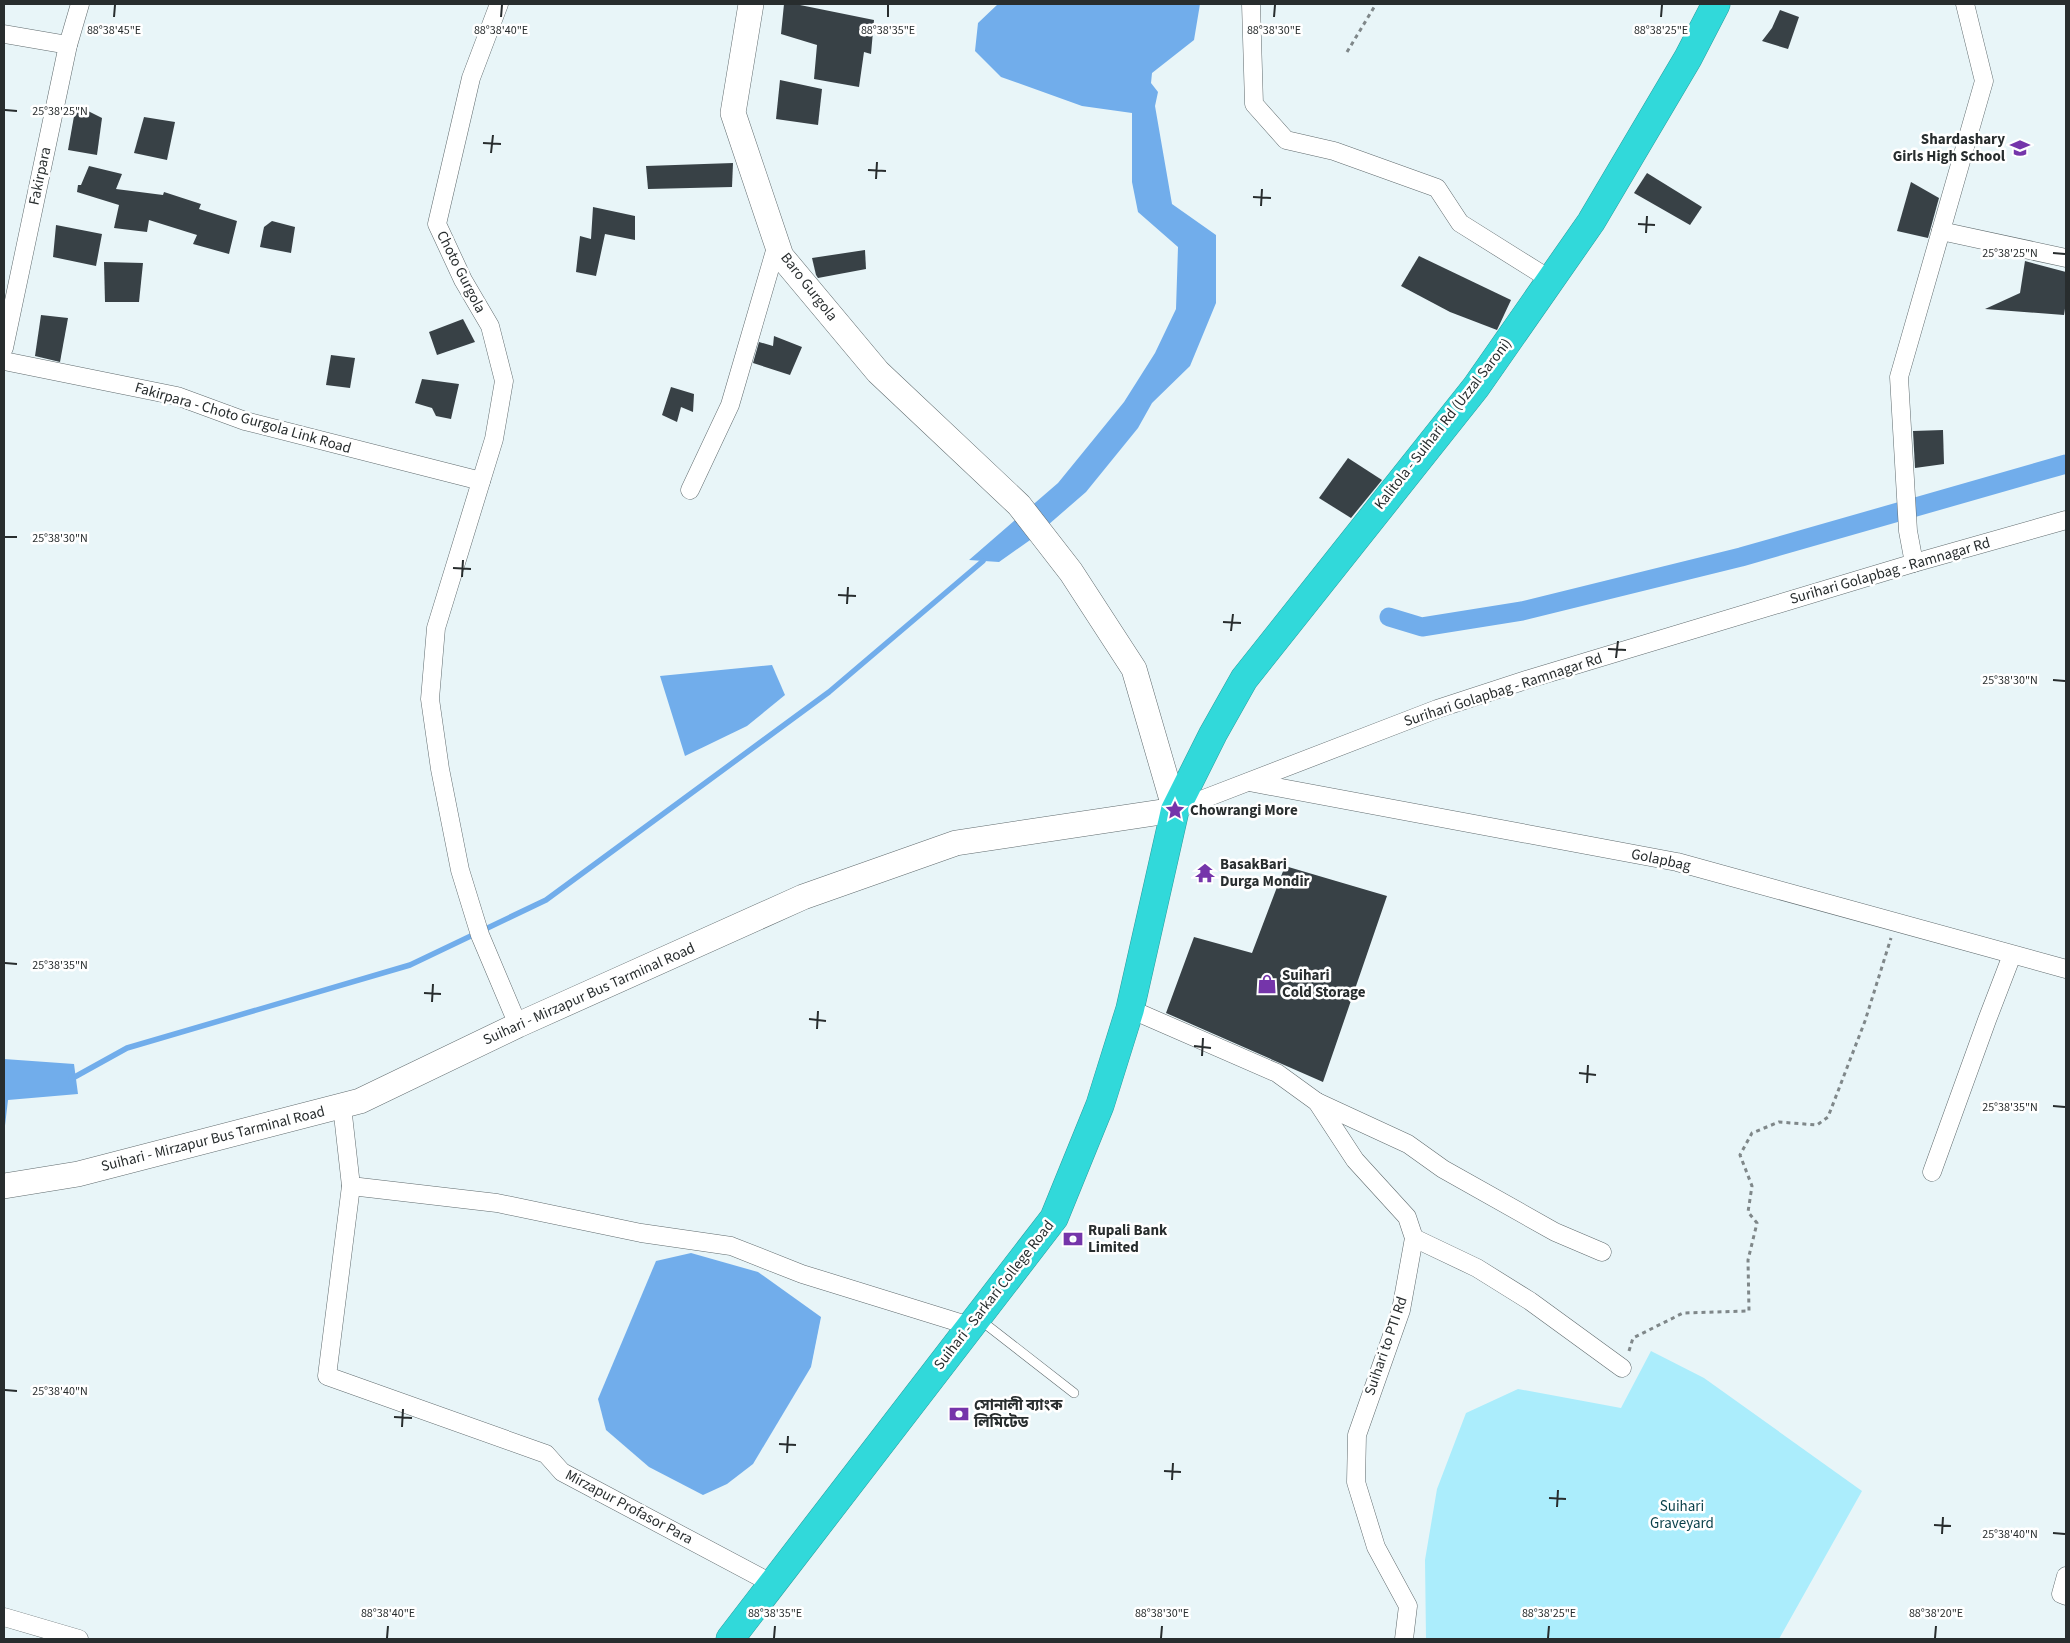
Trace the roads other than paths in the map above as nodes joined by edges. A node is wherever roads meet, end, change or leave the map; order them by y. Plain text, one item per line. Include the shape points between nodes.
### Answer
1 (80, 4) edge
2 (499, 4) edge
3 (751, 4) edge
4 (1251, 4) edge
5 (1716, 4) edge
6 (1965, 4) edge
7 (4, 34) edge
8 (68, 45) junction
9 (1941, 231) junction
10 (778, 244) junction
11 (2066, 258) edge
12 (1551, 280) junction
13 (4, 348) edge
14 (4, 361) edge
15 (481, 480) junction
16 (690, 490) dead end
17 (2066, 520) edge
18 (1914, 563) junction
19 (1249, 782) junction
20 (1176, 810) junction
21 (2012, 955) junction
22 (2066, 969) edge
23 (1130, 1009) junction
24 (518, 1025) junction
25 (1316, 1102) junction
26 (342, 1106) junction
27 (1932, 1172) dead end
28 (4, 1186) edge
29 (351, 1186) junction
30 (1414, 1238) junction
31 (1602, 1252) dead end
32 (973, 1322) junction
33 (1622, 1368) road end
34 (1074, 1393) dead end
35 (2066, 1576) edge
36 (773, 1584) junction
37 (2066, 1596) edge
38 (4, 1617) edge
39 (79, 1639) edge
40 (730, 1639) edge
41 (1404, 1639) edge

1 - 8 street, Fakirpara
2 - 15 street, Choto Gurgola via 471,78 437,224 463,280 490,326 504,381 494,439
3 - 10 street, Baro Gurgola via 733,112
4 - 12 street via 1254,104 1286,140 1334,150 1437,188 1460,223
5 - 12 highway, Kalitola - Suihari Rd (Uzzal Saroni) via 1688,58 1591,222
6 - 9 street via 1984,81
7 - 8 street
8 - 13 street, Fakirpara
9 - 11 street
9 - 18 street via 1899,377 1908,531
10 - 16 street via 730,405
10 - 20 street, Baro Gurgola via 781,256 878,372 1018,505 1071,572 1134,669
12 - 20 highway, Kalitola - Suihari Rd (Uzzal Saroni) via 1476,387 1244,680
14 - 15 street, Fakirpara - Choto Gurgola Link Road via 177,396 244,421
15 - 24 street, Choto Gurgola via 436,628 430,699 460,870 487,952
17 - 18 street, Surihari Golapbag - Ramnagar Rd
18 - 19 street, Surihari Golapbag - Ramnagar Rd via 1437,709
19 - 20 street, Surihari Golapbag - Ramnagar Rd
19 - 21 street, Golapbag via 1677,862
20 - 23 highway, Suihari - Sarkari College Road
20 - 24 street, Suihari - Mirzapur Bus Tarminal Road via 956,843 802,898
21 - 22 street, Golapbag
21 - 27 street
23 - 25 street via 1277,1073
23 - 32 highway, Suihari - Sarkari College Road via 1100,1105 1054,1218
24 - 26 street, Suihari - Mirzapur Bus Tarminal Road via 360,1101
25 - 30 street via 1355,1160 1407,1217
25 - 31 street via 1408,1144 1443,1169 1555,1232
26 - 28 street, Suihari - Mirzapur Bus Tarminal Road via 78,1174
26 - 29 street, Mirzapur Profasor Para
29 - 32 street via 496,1203 641,1233 731,1246 802,1274
29 - 36 street, Mirzapur Profasor Para via 327,1376 546,1454 562,1472
30 - 33 street via 1477,1268 1530,1301
30 - 41 street, Suihari to PTI Rd via 1402,1310 1356,1435 1356,1482 1364,1510 1376,1548 1408,1606
32 - 34 lane
32 - 36 highway, Suihari - Sarkari College Road
35 - 37 street via 2061,1594
36 - 40 highway, Suihari - Sarkari College Road
38 - 39 street

